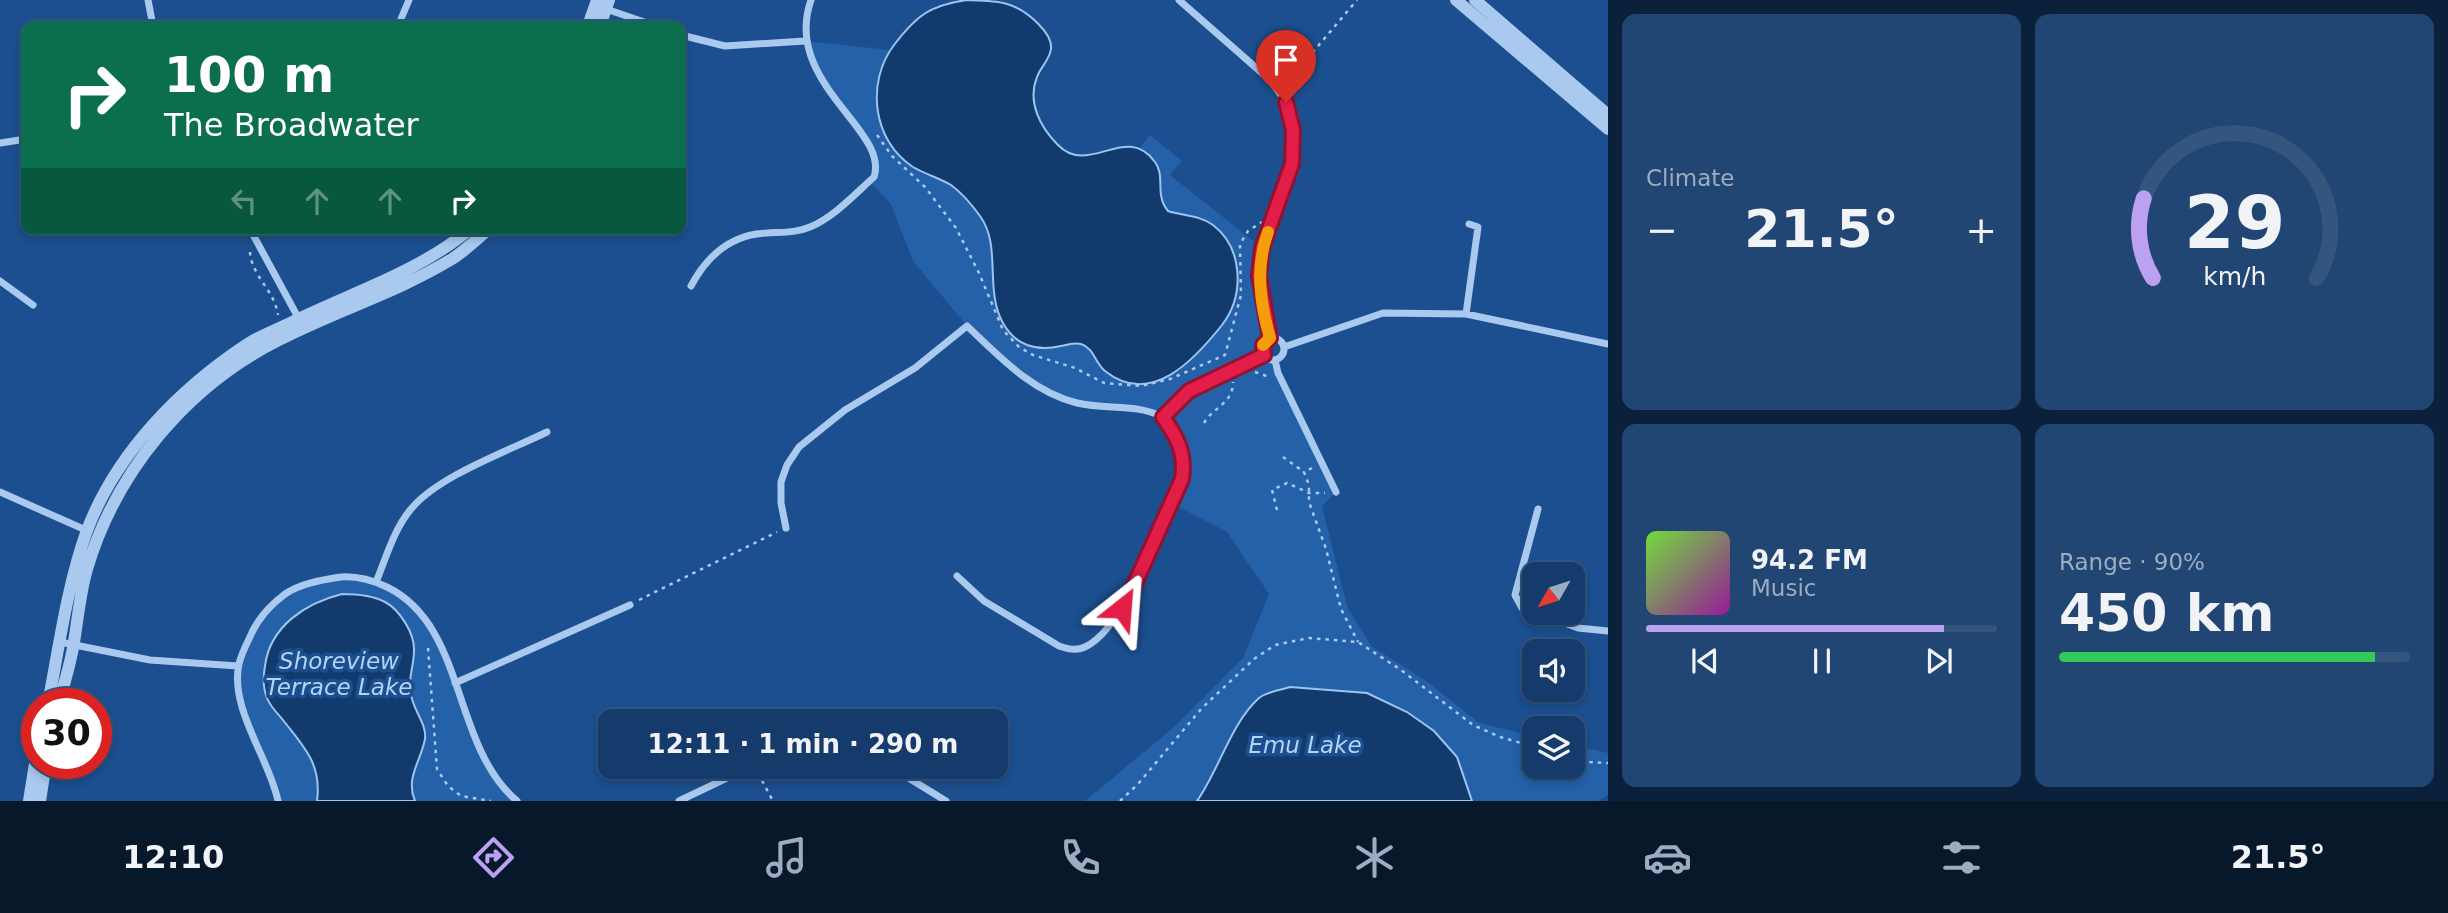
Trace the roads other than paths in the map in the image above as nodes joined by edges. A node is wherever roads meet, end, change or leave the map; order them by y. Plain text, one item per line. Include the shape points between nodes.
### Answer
1 (148, 0) edge
2 (409, 0) edge
3 (811, 0) edge
4 (1179, 0) edge
5 (1456, 0) edge
6 (1475, 0) edge
7 (602, 4) edge
8 (152, 21) edge
9 (400, 21) edge
10 (592, 21) edge
11 (644, 21) edge
12 (686, 36) edge
13 (805, 41) junction
14 (1608, 115) edge
15 (1608, 130) edge
16 (21, 140) edge
17 (0, 143) edge
18 (1469, 224) dead end
19 (253, 235) edge
20 (461, 235) edge
21 (481, 235) edge
22 (0, 281) edge
23 (691, 286) dead end
24 (33, 306) dead end
25 (1466, 314) junction
26 (302, 323) junction
27 (1270, 338) junction
28 (1608, 344) edge
29 (1284, 347) junction
30 (1264, 355) junction
31 (1275, 360) junction
32 (1163, 417) junction
33 (547, 432) dead end
34 (0, 492) edge
35 (1336, 492) road end
36 (1538, 509) dead end
37 (786, 528) road end
38 (93, 533) junction
39 (1524, 562) edge
40 (1522, 569) edge
41 (957, 576) dead end
42 (376, 582) junction
43 (630, 605) road end
44 (1522, 608) edge
45 (1570, 625) edge
46 (1608, 631) edge
47 (60, 642) junction
48 (74, 645) junction
49 (238, 666) junction
50 (455, 683) junction
51 (51, 688) edge
52 (63, 688) edge
53 (33, 779) edge
54 (43, 779) edge
55 (726, 779) edge
56 (910, 779) edge
57 (29, 801) edge
58 (40, 801) edge
59 (278, 801) edge
60 (516, 801) edge
61 (679, 801) edge
62 (946, 801) edge

1 - 8 street
2 - 9 street
3 - 13 street
4 - 27 street via 1270,80 1286,102 1293,130 1292,164 1262,248 1259,276
5 - 15 street
6 - 14 street
7 - 10 street
7 - 11 street
12 - 13 street via 725,46
13 - 23 street via 820,77 866,140 876,161 874,177 809,228 746,236 729,243 700,269
16 - 17 street
18 - 25 street via 1478,227
19 - 26 street
20 - 26 street
21 - 26 street via 446,262
22 - 24 street
25 - 28 street
25 - 29 street via 1383,313
26 - 38 street via 251,342 158,418 110,485
27 - 29 street
27 - 30 street via 1263,345
29 - 31 street
30 - 31 street
30 - 32 street via 1189,391
31 - 35 street
32 - 37 street via 1135,407 1076,403 1049,393 1026,379 967,326 915,368 845,410 799,447 781,482
32 - 41 street via 1181,447 1182,479 1133,588 1096,640 1083,648 1059,646 984,601
33 - 42 street via 437,485 411,508 399,527
34 - 38 street
36 - 39 street
38 - 47 street via 77,562
38 - 48 street
40 - 44 street via 1515,595
42 - 49 street via 362,578 318,580 288,592 258,622
42 - 50 street via 395,591 423,616
43 - 50 street
45 - 46 street
47 - 48 street
47 - 51 street
48 - 49 street via 150,660
48 - 52 street
49 - 59 street via 244,710
50 - 60 street via 478,747 498,782
53 - 57 street
54 - 58 street
55 - 61 street
56 - 62 street

